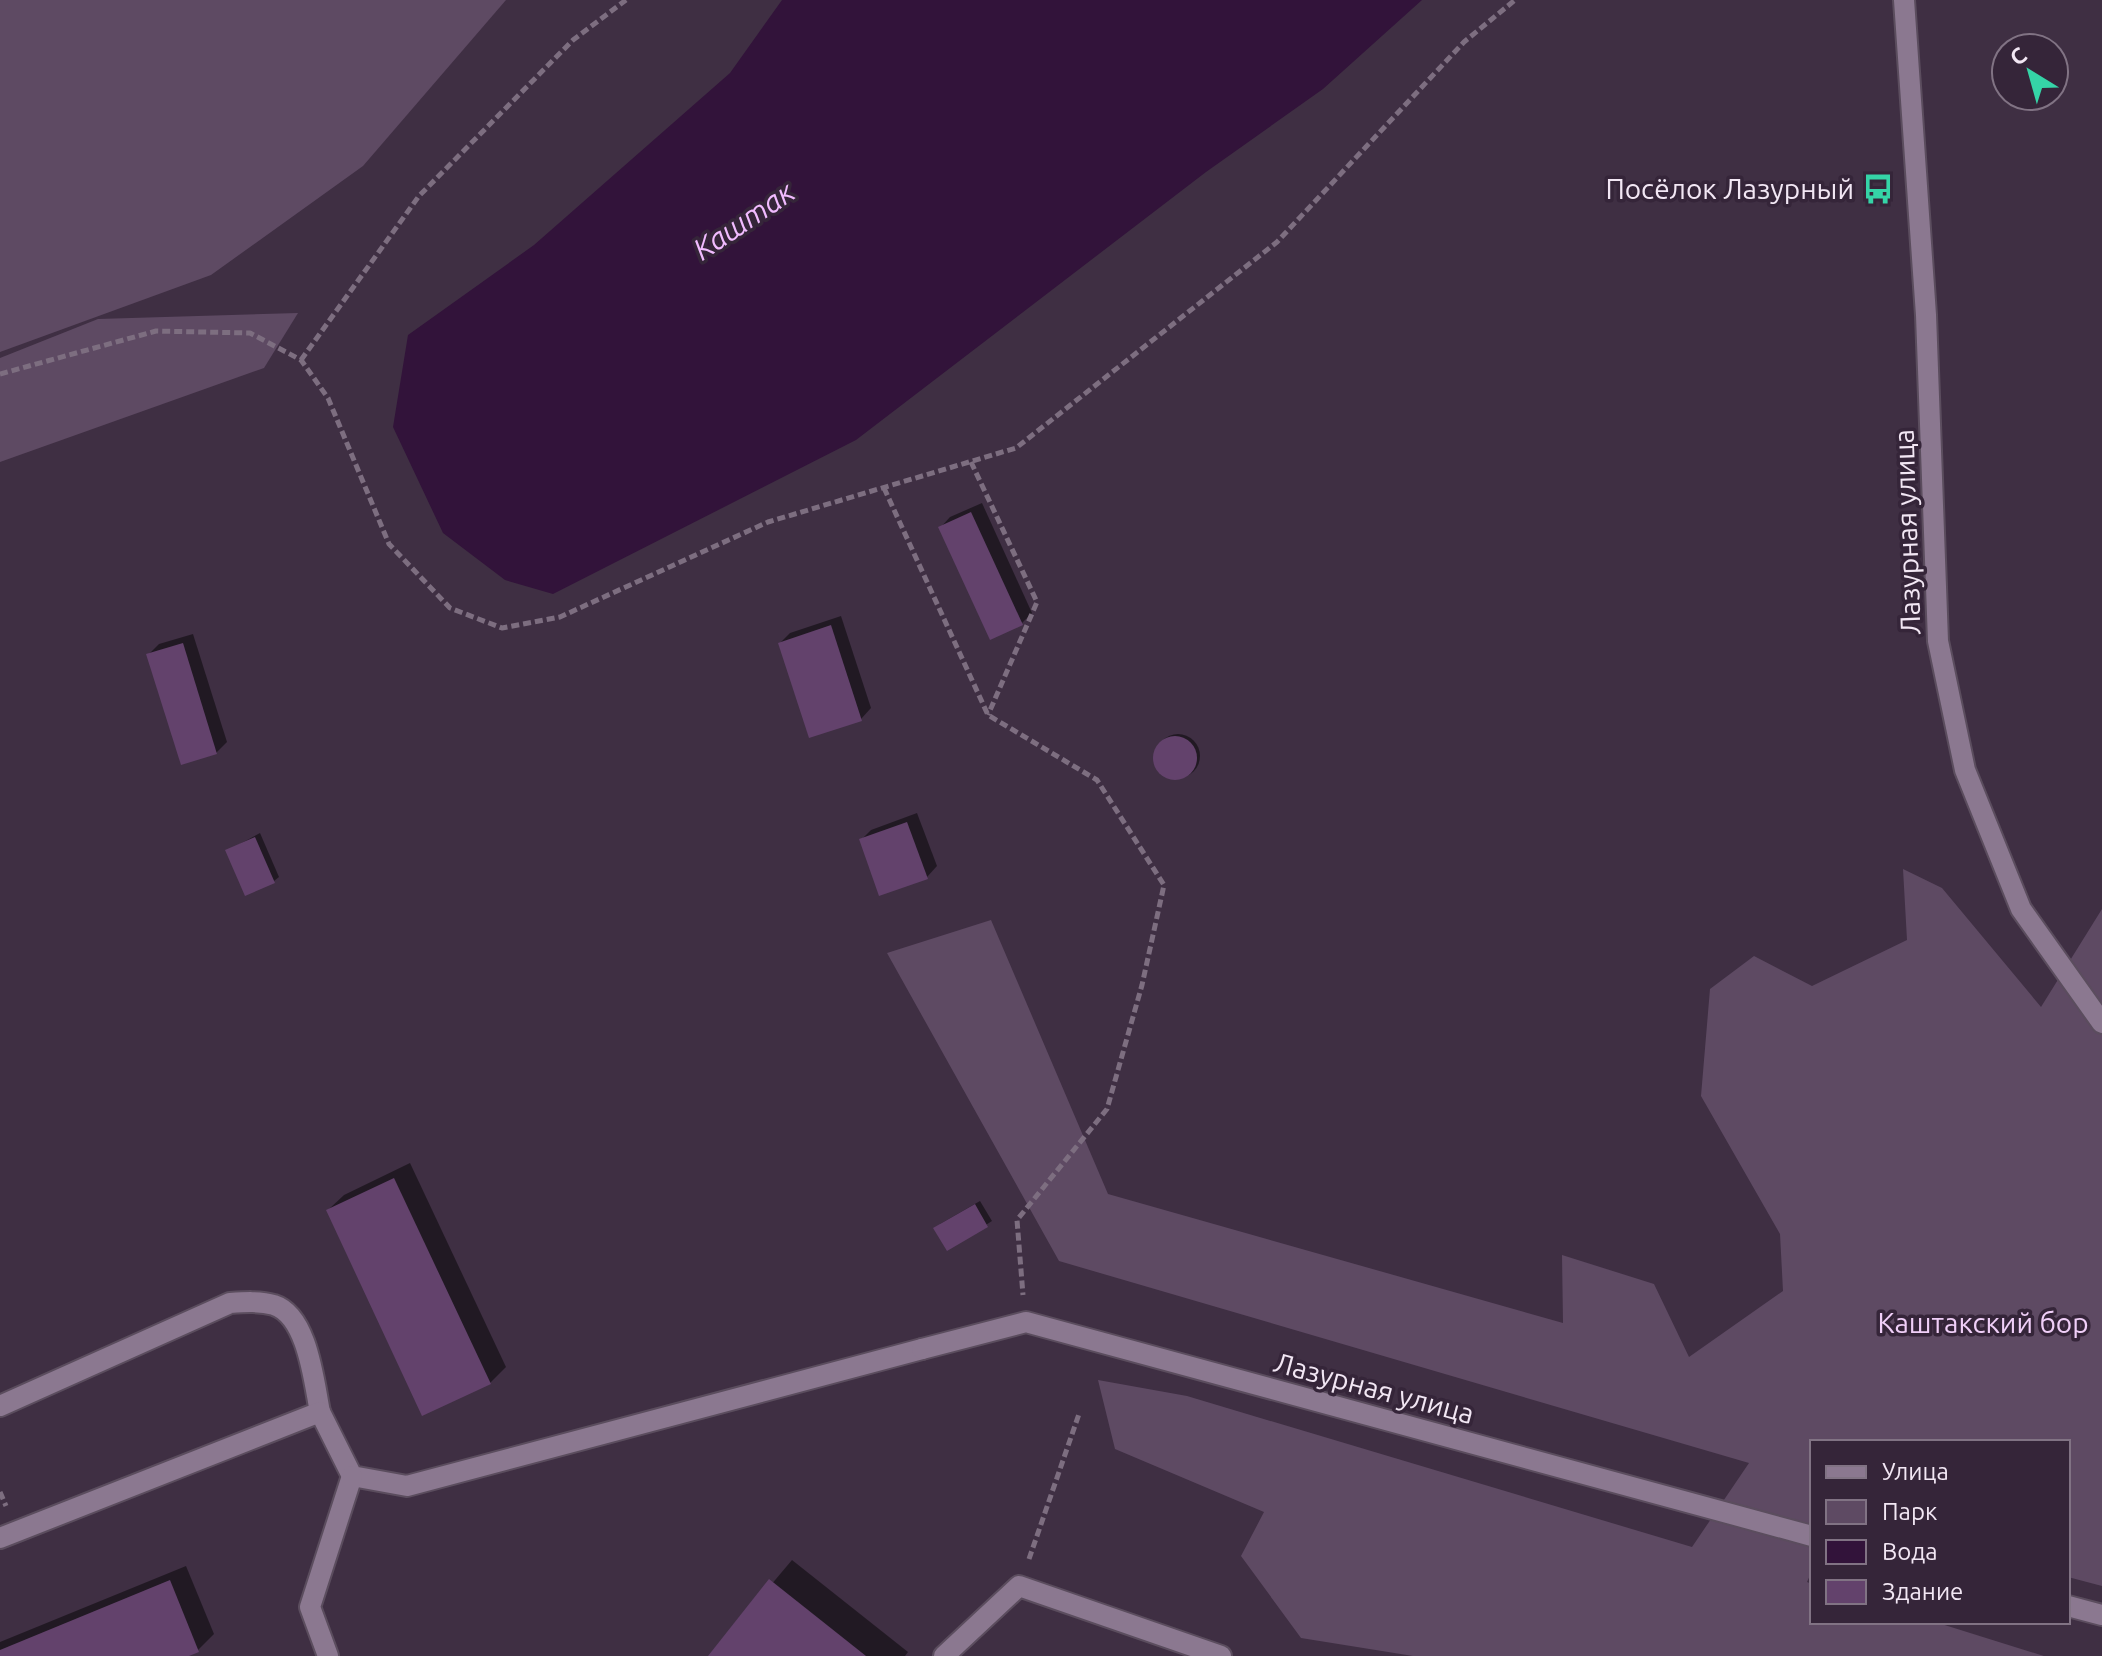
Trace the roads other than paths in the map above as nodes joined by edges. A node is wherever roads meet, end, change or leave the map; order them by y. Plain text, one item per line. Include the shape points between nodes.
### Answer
1 (1904, 0) edge
2 (2102, 1023) edge
3 (0, 1406) edge
4 (320, 1412) junction
5 (352, 1476) junction
6 (1810, 1535) edge
7 (0, 1538) edge
8 (2070, 1607) edge
9 (2102, 1615) edge
10 (328, 1656) edge
11 (944, 1656) edge
12 (1221, 1656) edge

1 - 2 main road, Лазурная улица via 1925,300 1938,641 1965,770 2021,909
3 - 4 main road via 230,1303 261,1302 278,1306 304,1338
4 - 5 main road
4 - 7 main road
5 - 6 main road, Лазурная улица via 407,1486 1026,1322
5 - 10 main road via 310,1607
8 - 9 main road
11 - 12 main road via 1019,1586

